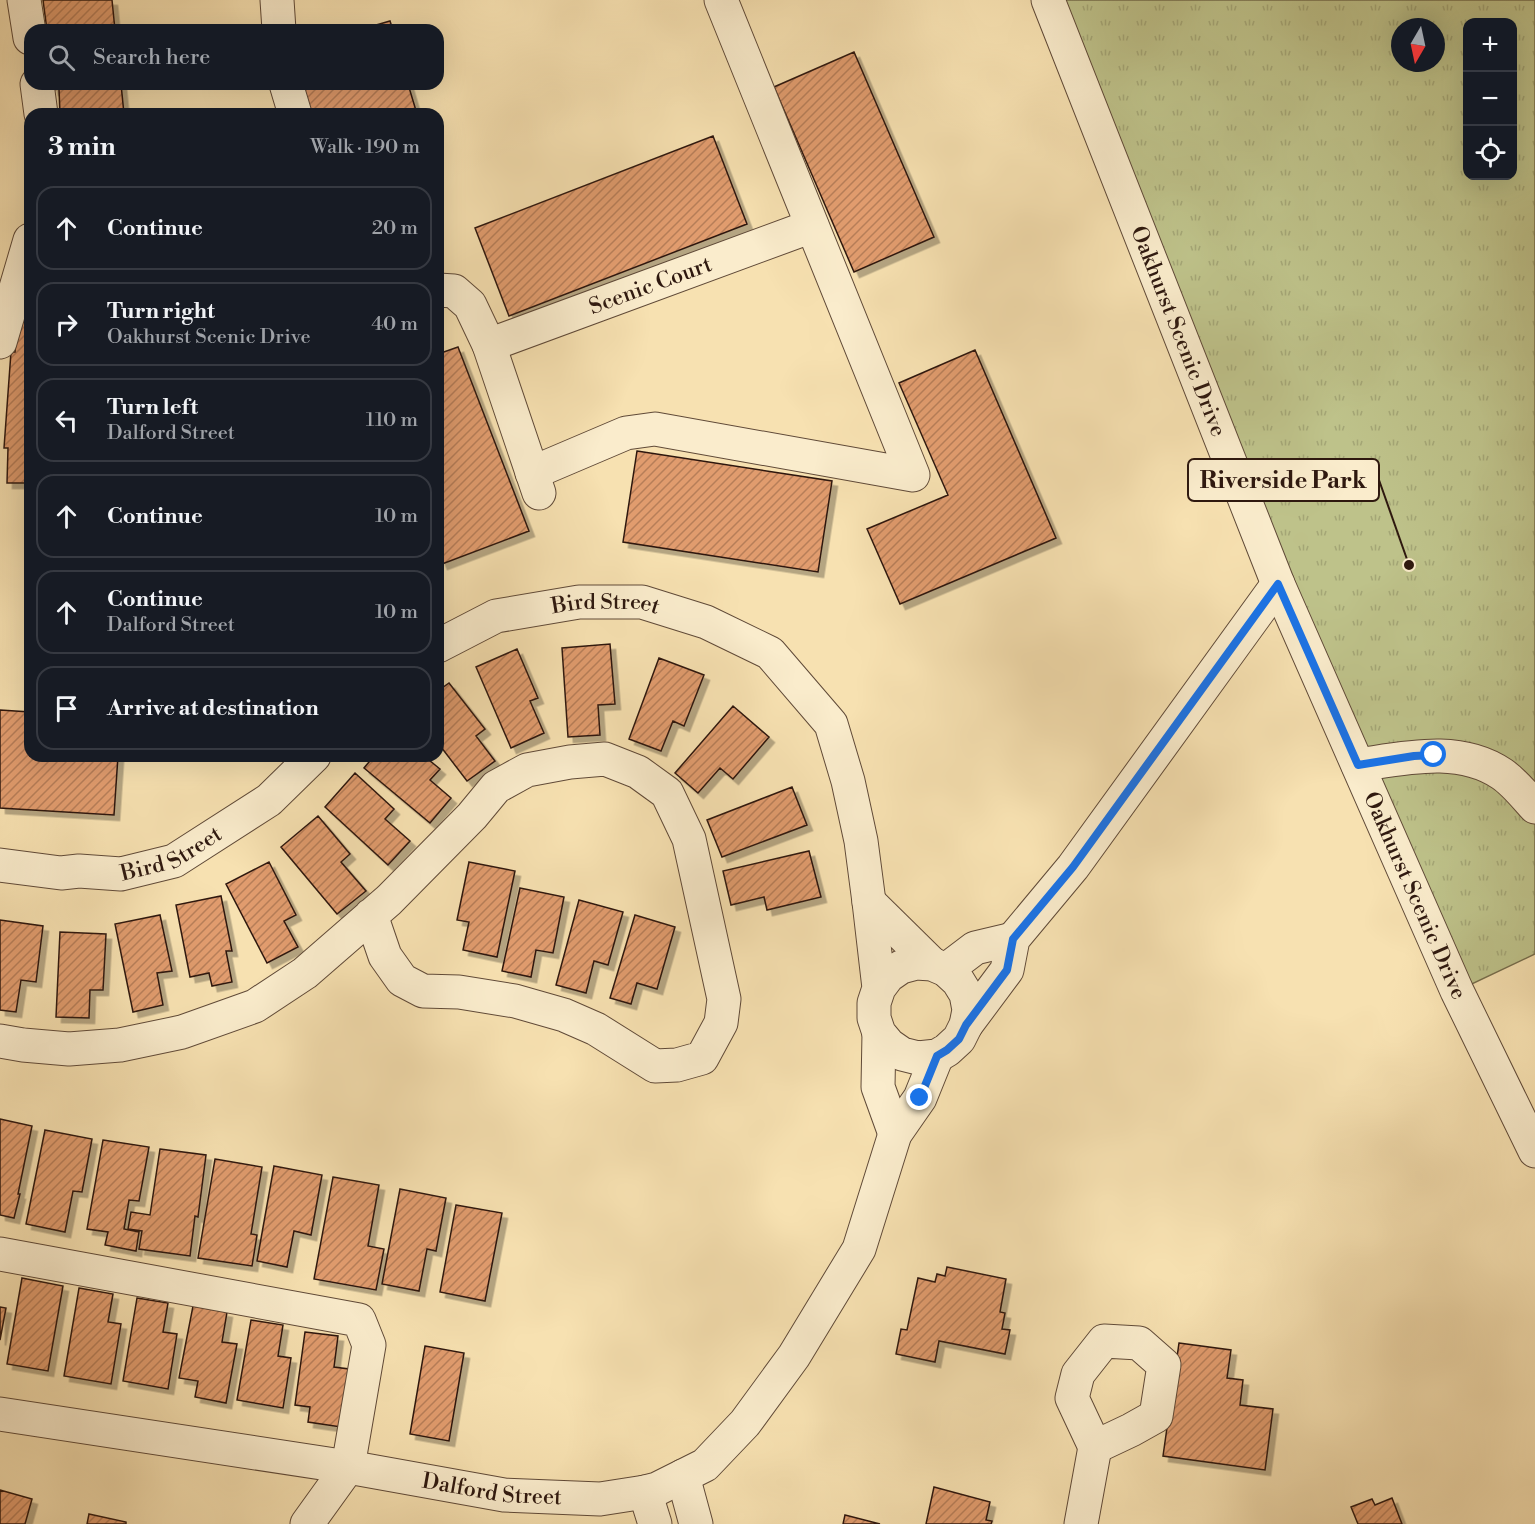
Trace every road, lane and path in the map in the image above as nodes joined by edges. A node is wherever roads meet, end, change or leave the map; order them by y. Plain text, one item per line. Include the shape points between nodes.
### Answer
1 (24, 0) edge
2 (277, 0) edge
3 (721, 0) edge
4 (1048, 0) edge
5 (28, 24) edge
6 (279, 24) edge
7 (39, 90) edge
8 (288, 90) edge
9 (40, 108) edge
10 (293, 108) edge
11 (812, 226) junction
12 (24, 260) edge
13 (444, 290) edge
14 (0, 342) edge
15 (489, 345) junction
16 (1278, 584) junction
17 (444, 643) edge
18 (308, 762) edge
19 (1358, 765) junction
20 (1535, 807) edge
21 (0, 865) edge
22 (869, 902) junction
23 (371, 915) junction
24 (1013, 939) junction
25 (939, 967) junction
26 (879, 988) junction
27 (966, 1025) junction
28 (879, 1033) junction
29 (0, 1041) edge
30 (937, 1056) junction
31 (895, 1134) junction
32 (1535, 1151) edge
33 (0, 1254) edge
34 (0, 1414) edge
35 (1095, 1447) dead end
36 (348, 1467) junction
37 (683, 1476) junction
38 (645, 1492) junction
39 (307, 1524) edge
40 (655, 1524) edge
41 (696, 1524) edge
42 (1081, 1524) edge

1 - 5 street
2 - 6 street
3 - 11 street
4 - 16 street, Oakhurst Scenic Drive
7 - 9 street
8 - 10 street
11 - 15 street, Scenic Court
11 - 15 street via 913,476 655,429 626,433 536,483
12 - 14 street
13 - 15 street via 454,291 470,305
16 - 19 street, Oakhurst Scenic Drive
16 - 24 street via 1073,867
17 - 22 street, Bird Street via 496,616 579,602 642,602 706,622 770,653 831,724 859,831
18 - 21 street, Bird Street via 269,800 174,861 121,874 61,873
19 - 20 street via 1434,755 1478,762 1503,775
19 - 32 street, Oakhurst Scenic Drive via 1457,991
22 - 25 street
22 - 26 street
23 - 23 street via 472,816 496,787 526,770 605,759 638,772 667,793 689,839 724,999 721,1023 702,1058 655,1066 596,1029 564,1015 515,1001 423,991 402,980 385,956
23 - 29 street via 305,973 255,1006 182,1032 120,1046 69,1049
24 - 25 street via 975,948
24 - 27 street via 1007,970
25 - 26 street via 916,963 901,967
25 - 27 street via 958,981 966,994
26 - 28 street via 874,1003
27 - 30 street via 959,1039
28 - 30 street via 902,1054 918,1058
28 - 31 street via 878,1087
30 - 31 street, Dalford Street via 920,1098
31 - 37 street, Dalford Street via 859,1249 794,1356 745,1423 705,1465
33 - 36 street via 359,1320 369,1345
34 - 36 street, Dalford Street
35 - 42 street
36 - 38 street, Dalford Street via 504,1495 600,1499
36 - 39 street
37 - 38 street, Dalford Street
37 - 41 street
38 - 40 street

